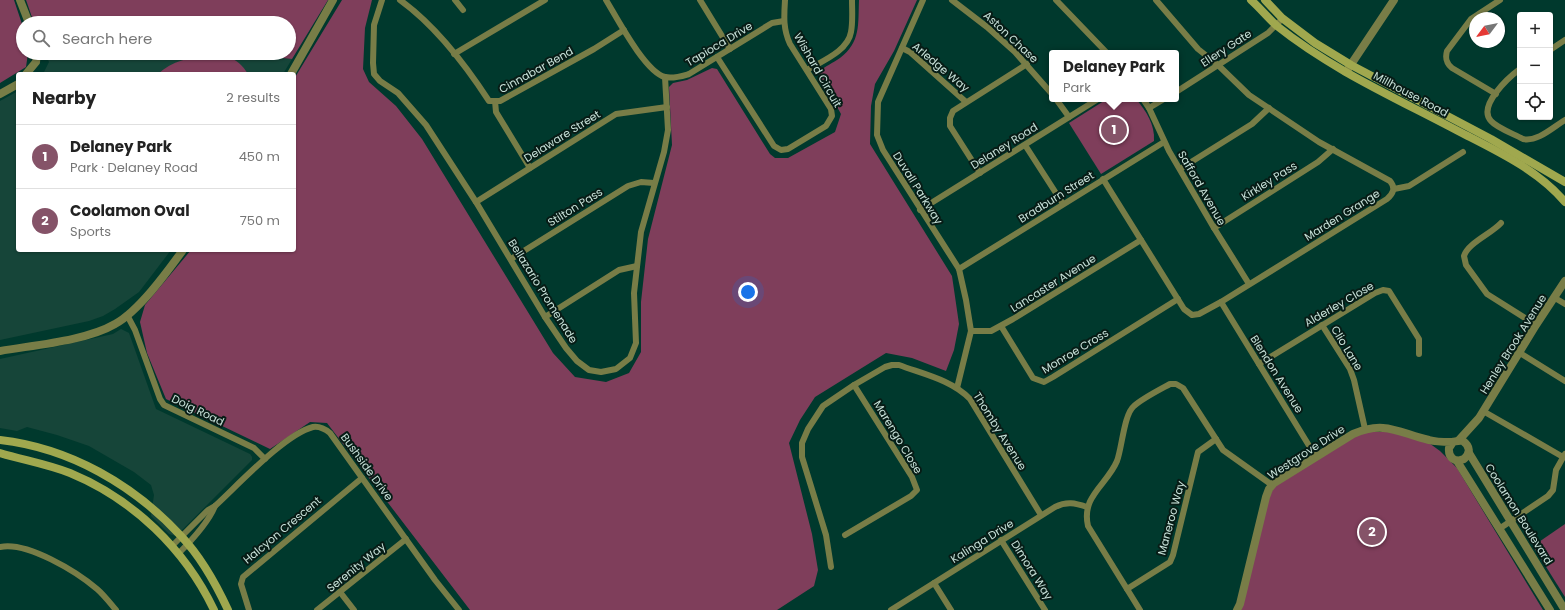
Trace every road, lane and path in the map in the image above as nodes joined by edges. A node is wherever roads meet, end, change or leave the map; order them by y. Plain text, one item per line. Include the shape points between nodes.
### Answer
1 (20, 0) edge
2 (333, 0) edge
3 (382, 0) edge
4 (400, 0) edge
5 (455, 0) edge
6 (545, 0) edge
7 (606, 0) edge
8 (700, 0) edge
9 (785, 0) edge
10 (852, 0) edge
11 (924, 0) edge
12 (952, 0) edge
13 (1156, 0) edge
14 (1251, 0) edge
15 (1265, 0) edge
16 (1394, 0) edge
17 (1500, 0) edge
18 (1060, 1) edge
19 (463, 10) dead end
20 (26, 16) edge
21 (1282, 18) junction
22 (784, 22) junction
23 (1276, 25) junction
24 (624, 30) junction
25 (1565, 40) edge
26 (902, 48) junction
27 (1553, 48) edge
28 (730, 49) junction
29 (1104, 50) edge
30 (454, 54) junction
31 (717, 57) junction
32 (36, 60) edge
33 (42, 60) edge
34 (1027, 64) junction
35 (1218, 65) junction
36 (1348, 68) junction
37 (807, 70) junction
38 (28, 72) edge
39 (35, 72) edge
40 (292, 72) edge
41 (1517, 72) edge
42 (665, 77) junction
43 (16, 85) edge
44 (1049, 90) edge
45 (1179, 90) edge
46 (0, 94) edge
47 (1496, 94) junction
48 (495, 101) junction
49 (966, 102) junction
50 (1058, 102) edge
51 (1093, 102) edge
52 (1145, 102) edge
53 (1159, 102) edge
54 (667, 107) junction
55 (1149, 108) junction
56 (1268, 108) junction
57 (1069, 117) junction
58 (1565, 120) edge
59 (1164, 142) junction
60 (1025, 145) junction
61 (1333, 149) junction
62 (1463, 152) dead end
63 (530, 168) junction
64 (1180, 169) junction
65 (980, 173) junction
66 (1104, 179) junction
67 (1565, 182) edge
68 (654, 183) junction
69 (1394, 189) junction
70 (476, 202) junction
71 (1565, 202) edge
72 (1063, 204) junction
73 (920, 210) junction
74 (1501, 223) dead end
75 (1214, 228) junction
76 (1141, 240) junction
77 (182, 252) edge
78 (510, 259) junction
79 (637, 266) junction
80 (959, 269) junction
81 (1565, 281) edge
82 (1249, 284) junction
83 (1555, 298) junction
84 (1178, 299) junction
85 (1220, 302) junction
86 (1565, 304) edge
87 (127, 315) junction
88 (545, 317) junction
89 (1322, 325) junction
90 (1536, 325) junction
91 (1001, 326) junction
92 (972, 331) junction
93 (0, 351) edge
94 (1520, 353) junction
95 (1419, 354) dead end
96 (1259, 364) junction
97 (1565, 381) edge
98 (854, 385) junction
99 (957, 388) junction
100 (1484, 411) junction
101 (1479, 418) junction
102 (1365, 429) junction
103 (1216, 439) junction
104 (0, 440) edge
105 (1429, 440) junction
106 (1456, 441) junction
107 (1468, 450) junction
108 (1448, 452) junction
109 (0, 453) edge
110 (1564, 456) edge
111 (1316, 457) junction
112 (265, 459) junction
113 (1458, 461) junction
114 (362, 478) junction
115 (1272, 485) junction
116 (215, 506) junction
117 (1087, 507) junction
118 (1042, 515) junction
119 (1511, 522) junction
120 (1499, 530) junction
121 (845, 535) dead end
122 (181, 536) junction
123 (406, 539) junction
124 (1001, 540) junction
125 (188, 544) junction
126 (172, 546) junction
127 (0, 547) edge
128 (179, 553) junction
129 (831, 567) dead end
130 (934, 583) junction
131 (1127, 589) junction
132 (340, 592) junction
133 (1562, 608) edge
134 (116, 610) edge
135 (214, 610) edge
136 (228, 610) edge
137 (249, 610) edge
138 (317, 610) edge
139 (354, 610) edge
140 (459, 610) edge
141 (891, 610) edge
142 (951, 610) edge
143 (1045, 610) edge
144 (1140, 610) edge
145 (1237, 610) edge
146 (1550, 610) edge

1 - 20 street
2 - 40 street
3 - 70 street, Bellazario Promenade via 374,25 374,74 398,93 426,125
4 - 30 street, Cinnabar Bend via 433,29
5 - 19 street
6 - 30 street
7 - 24 street
8 - 28 street
9 - 22 street, Wishard Circuit
10 - 37 street via 851,32 848,41 837,52
11 - 26 street, Duvall Parkway
12 - 34 street, Aston Chase
13 - 35 street, Marden Grange via 1198,49
14 - 23 main road, Millhouse Road
15 - 21 main road, Millhouse Road
16 - 36 street
17 - 47 street via 1471,19 1446,56 1448,65
18 - 29 street
21 - 23 street, Ellery Gate
21 - 36 main road, Millhouse Road
22 - 28 street, Tapioca Drive via 772,23
22 - 37 street, Wishard Circuit via 790,44
23 - 35 street, Ellery Gate via 1268,33
23 - 36 main road, Millhouse Road via 1310,50
24 - 42 street via 646,62
24 - 48 street, Cinnabar Bend via 500,101
25 - 27 street
26 - 49 street, Arledge Way via 910,52
26 - 73 street, Duvall Parkway via 878,102 877,135 883,150
28 - 31 street, Tapioca Drive
30 - 48 street, Cinnabar Bend via 489,101
31 - 37 street, Wishard Circuit via 771,142 781,150 788,149 826,126 832,116 831,109
31 - 42 street, Tapioca Drive via 689,74
32 - 38 street
33 - 39 street
34 - 44 street, Aston Chase
34 - 49 street
35 - 45 street, Ellery Gate
35 - 56 street, Marden Grange via 1248,95
36 - 67 main road, Millhouse Road via 1491,139
36 - 71 main road, Millhouse Road via 1540,178
41 - 47 street
42 - 54 street, Bellazario Promenade
43 - 46 street
47 - 58 street via 1488,107 1488,118 1523,139 1537,137
48 - 63 street via 496,112
49 - 65 street via 953,111 950,126
50 - 57 street
51 - 57 street, Delaney Road
52 - 55 street, Safford Avenue
53 - 55 street
54 - 63 street, Delaware Street via 616,114
54 - 68 street, Bellazario Promenade via 668,130
55 - 59 street, Safford Avenue
56 - 61 street, Marden Grange
56 - 64 street via 1252,124
57 - 60 street, Delaney Road
59 - 64 street, Safford Avenue
59 - 66 street, Bradburn Street
60 - 65 street, Delaney Road
60 - 72 street
61 - 69 street, Marden Grange via 1386,177
61 - 75 street, Kirkley Pass via 1318,162
62 - 69 street via 1409,186
63 - 70 street, Delaware Street
64 - 75 street, Safford Avenue
65 - 73 street, Delaney Road
66 - 72 street, Bradburn Street
66 - 76 street, Marden Grange
68 - 78 street, Stilton Pass via 641,182 628,186
68 - 79 street, Bellazario Promenade via 641,232
69 - 82 street, Marden Grange via 1387,199
70 - 78 street, Bellazario Promenade
72 - 80 street, Bradburn Street
73 - 80 street, Duvall Parkway
74 - 90 street via 1468,248 1464,256 1466,265 1487,294
75 - 82 street, Safford Avenue
76 - 84 street, Marden Grange
76 - 91 street, Lancaster Avenue
77 - 87 street via 163,277
78 - 88 street, Bellazario Promenade
79 - 88 street via 619,270
79 - 88 street, Bellazario Promenade via 634,293 636,343 630,358 616,369 601,372 589,370 566,348
80 - 92 street, Duvall Parkway
81 - 83 street, Henley Brook Avenue
82 - 85 street, Marden Grange
83 - 86 street
83 - 90 street, Henley Brook Avenue
84 - 85 street, Marden Grange via 1184,309 1192,315 1199,314
84 - 91 street, Monroe Cross via 1044,382 1033,378
85 - 96 street, Blendon Avenue
87 - 93 street via 116,324 90,335
87 - 112 street, Doig Road via 164,405 254,448
89 - 95 street, Alderley Close via 1375,293 1389,291 1419,339
89 - 96 street, Alderley Close
89 - 102 street, Clio Lane via 1350,369
90 - 94 street, Henley Brook Avenue
91 - 92 street, Lancaster Avenue via 991,331
92 - 99 street, Duvall Parkway
94 - 97 street
94 - 100 street, Henley Brook Avenue
96 - 111 street, Blendon Avenue
98 - 99 street, Thomby Avenue via 885,367 899,365
98 - 121 street, Marengo Close via 912,477 917,490
98 - 129 street, Thomby Avenue via 823,406 802,443 802,457 826,534
99 - 118 street, Thomby Avenue via 970,399
100 - 101 street, Henley Brook Avenue
100 - 110 street
101 - 106 street, Henley Brook Avenue
101 - 107 street, Henley Brook Avenue
102 - 105 street, Westgrove Drive via 1385,428 1403,431
102 - 111 street, Westgrove Drive
103 - 115 street via 1223,450
103 - 117 street via 1183,388 1170,384 1134,406 1128,413 1116,463
103 - 131 street, Maneroo Way via 1198,452 1170,562
104 - 122 main road via 46,450 106,475 147,503
105 - 106 street, Westgrove Drive
105 - 108 street, Westgrove Drive
106 - 107 street via 1463,441
106 - 108 street via 1450,445
107 - 113 street via 1464,459
107 - 119 street, Coolamon Boulevard
108 - 113 street
109 - 126 main road via 48,465 96,486 140,515
110 - 119 street via 1556,470 1553,490
111 - 115 street, Westgrove Drive
112 - 114 street, Bushside Drive via 299,433 318,427 330,432
112 - 116 street, Bushside Drive
113 - 120 street
114 - 123 street, Bushside Drive
114 - 137 street, Halcyon Crescent via 243,577 241,584
115 - 145 street, Westgrove Drive via 1266,497
116 - 122 street, Bushside Drive
116 - 125 street, Bushside Drive via 212,515
117 - 118 street, Kalinga Drive via 1063,503
117 - 131 street via 1088,526
118 - 124 street, Kalinga Drive
119 - 120 street
119 - 133 street, Coolamon Boulevard
120 - 146 street
122 - 125 main road
122 - 126 street, Bushside Drive
123 - 132 street, Serenity Way
123 - 140 street, Bushside Drive
124 - 130 street, Kalinga Drive
124 - 143 street, Dimora Way
125 - 128 street, Bushside Drive
125 - 136 main road via 204,565
126 - 128 main road
127 - 134 street via 28,549 65,566 98,590
128 - 135 main road
130 - 141 street, Kalinga Drive
130 - 142 street
131 - 144 street
132 - 138 street, Serenity Way
132 - 139 street

